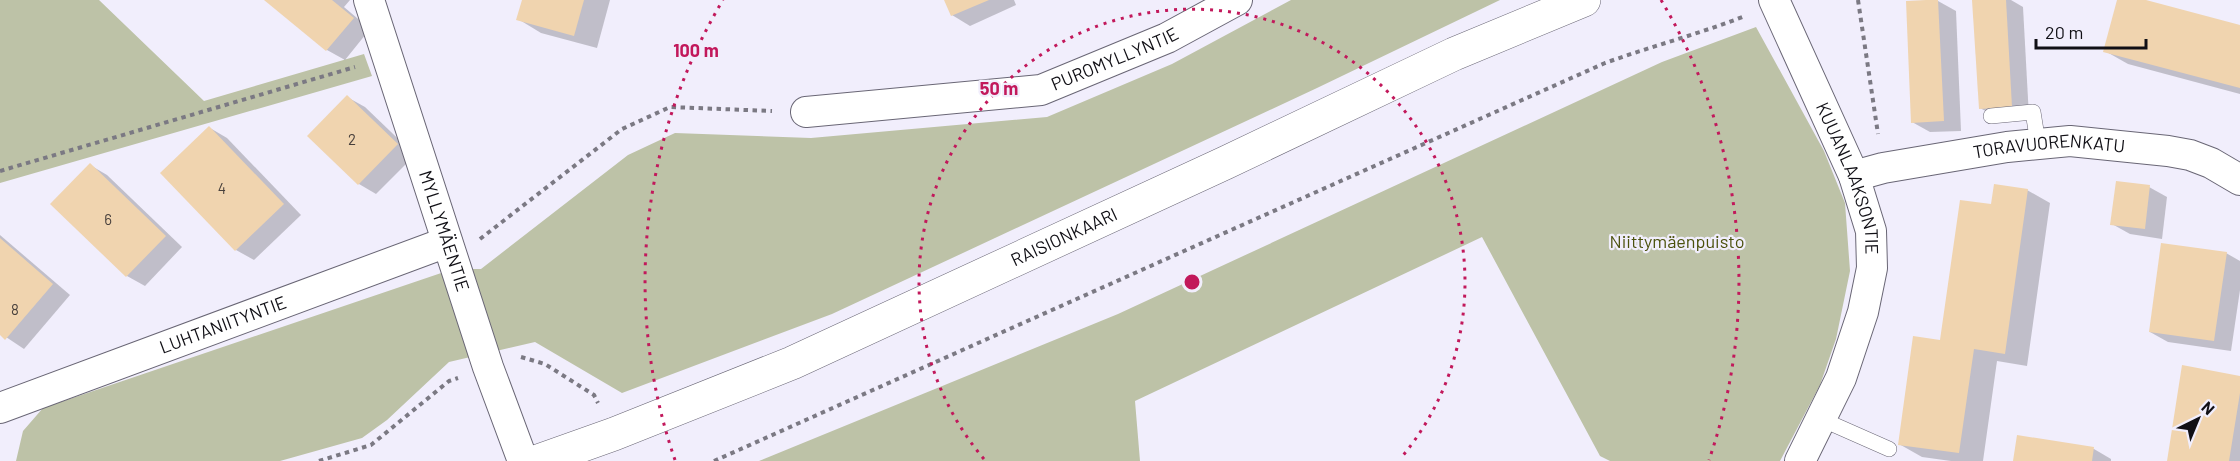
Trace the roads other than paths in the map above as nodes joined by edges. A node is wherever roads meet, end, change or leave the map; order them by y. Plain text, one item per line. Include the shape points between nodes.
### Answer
1 (369, 0) edge
2 (1237, 0) edge
3 (1584, 0) edge
4 (1775, 2) edge
5 (806, 112) road end
6 (1990, 116) dead end
7 (2038, 143) junction
8 (1854, 176) junction
9 (2240, 180) edge
10 (461, 243) junction
11 (0, 408) edge
12 (1821, 419) junction
13 (1889, 449) dead end
14 (523, 461) edge
15 (538, 461) edge
16 (1800, 461) edge

1 - 10 street, MYLLYMÄENTIE
2 - 5 street, PUROMYLLYNTIE via 1167,38 1041,90
3 - 15 main road, RAISIONKAARI via 1454,54 792,363
4 - 8 street, KUUANLAAKSONTIE
6 - 7 lane via 2033,112
7 - 8 street, TORAVUORENKATU
7 - 9 street, TORAVUORENKATU via 2070,141 2168,150 2190,155
8 - 12 street, KUUANLAAKSONTIE via 1871,231 1872,268 1863,312 1841,378
10 - 11 street, LUHTANIITYNTIE
10 - 14 street, MYLLYMÄENTIE via 488,367
12 - 13 lane
12 - 16 street, KUUANLAAKSONTIE

